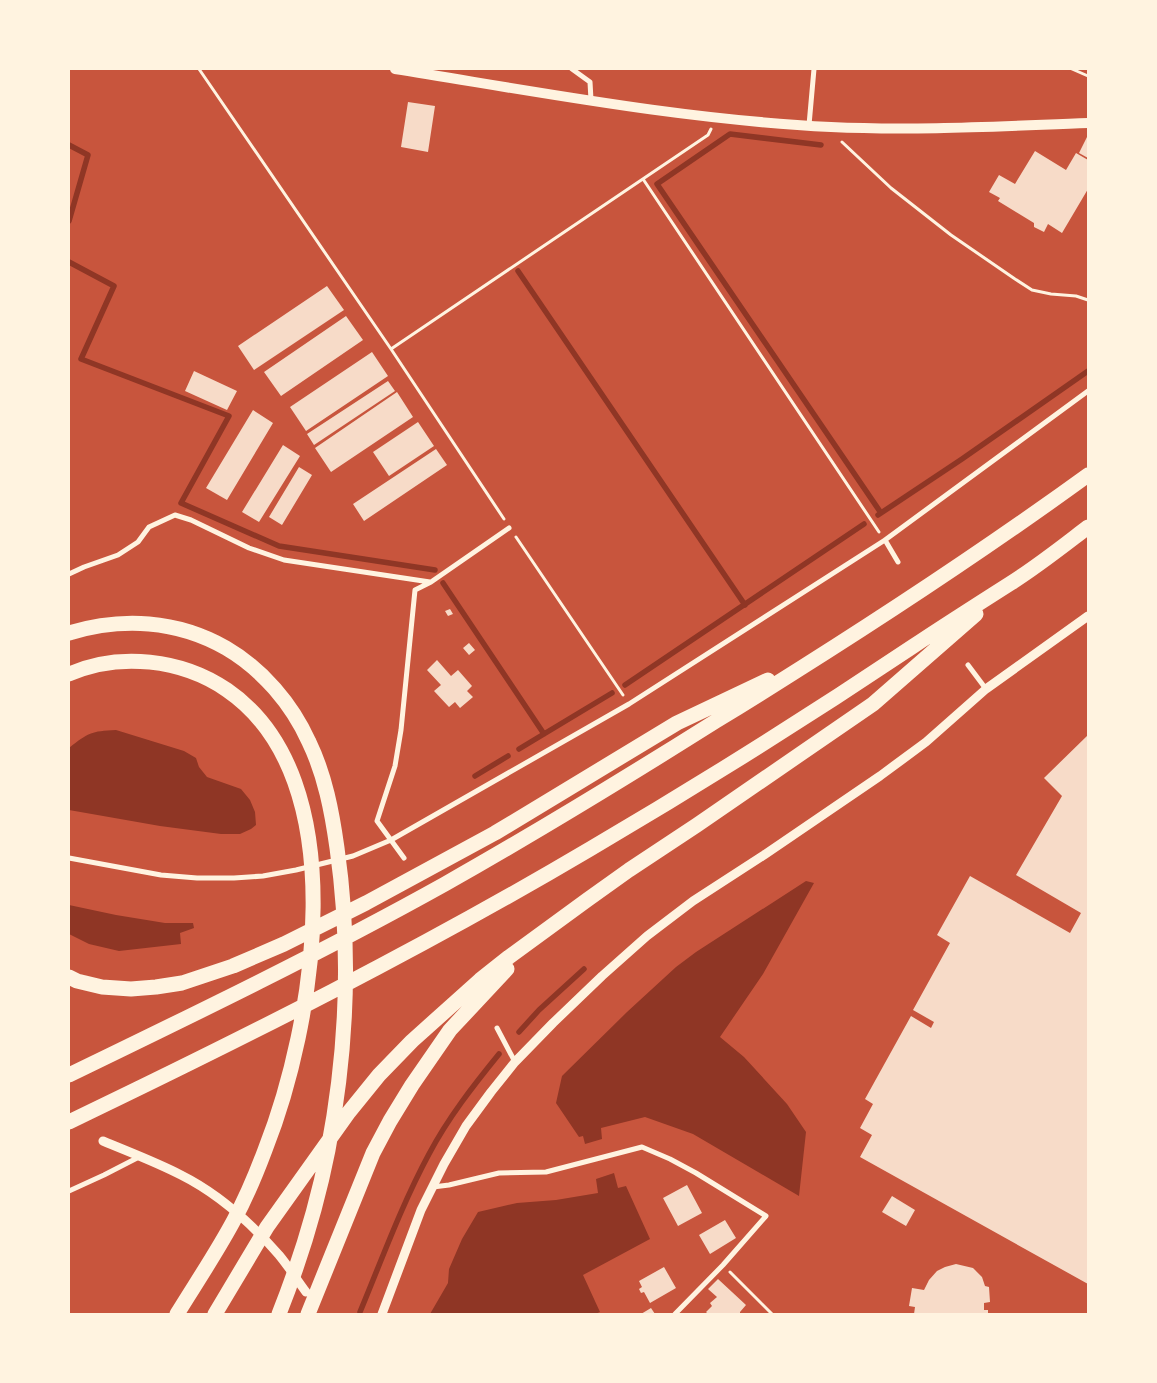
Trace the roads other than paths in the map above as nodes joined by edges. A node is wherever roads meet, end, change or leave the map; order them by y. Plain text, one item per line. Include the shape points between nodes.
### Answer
1 (395, 69) edge
2 (572, 69) edge
3 (814, 69) edge
4 (591, 100) junction
5 (1088, 123) edge
6 (809, 126) junction
7 (1088, 391) edge
8 (1088, 475) edge
9 (1088, 527) edge
10 (509, 528) dead end
11 (885, 540) junction
12 (898, 562) dead end
13 (69, 574) edge
14 (430, 582) junction
15 (1013, 582) junction
16 (1088, 616) edge
17 (69, 634) edge
18 (833, 649) junction
19 (968, 665) dead end
20 (69, 674) edge
21 (986, 689) junction
22 (391, 840) junction
23 (69, 858) edge
24 (404, 858) dead end
25 (546, 929) junction
26 (69, 977) edge
27 (497, 1028) dead end
28 (515, 1062) junction
29 (69, 1075) edge
30 (69, 1122) edge
31 (103, 1141) dead end
32 (139, 1156) junction
33 (433, 1187) junction
34 (69, 1190) edge
35 (305, 1240) junction
36 (306, 1292) dead end
37 (177, 1314) edge
38 (215, 1314) edge
39 (269, 1314) edge
40 (279, 1314) edge
41 (308, 1314) edge
42 (382, 1314) edge
43 (675, 1314) edge

1 - 4 main road
2 - 4 street via 590,82
3 - 6 street
4 - 6 main road via 717,118
5 - 6 main road via 889,128
7 - 11 street
8 - 18 highway via 958,567
9 - 15 highway
10 - 14 street
11 - 12 street
11 - 22 street via 629,704
13 - 14 street via 118,555 138,542 149,527 175,515 284,560
14 - 22 street via 415,590 401,730 395,766 378,821
15 - 25 highway via 873,704
15 - 30 highway via 742,757 588,850 330,992
16 - 21 street
17 - 35 highway via 111,624 137,623 161,625 213,640 235,653 271,685 310,742 327,795 340,870 344,910 344,998 335,1104
18 - 26 highway via 677,723 495,833 284,944 233,966 182,983 131,989 102,987
18 - 29 highway via 578,807 444,884 167,1028
19 - 21 street
20 - 37 highway via 102,664 147,662 193,672 215,682 253,712 280,750 291,771 309,844 313,898 311,951 299,1039 289,1079 279,1113 234,1220
21 - 28 street via 926,742 880,776 693,901 647,936
22 - 23 street via 353,856 315,866 234,878 161,875
22 - 24 street
25 - 38 highway via 480,980 412,1041 348,1112 278,1211
25 - 41 highway via 450,1030 407,1092 373,1153
27 - 28 street
28 - 33 street via 466,1126
31 - 32 street
32 - 34 street
32 - 36 street via 180,1174 223,1201 272,1247
33 - 42 street via 421,1210
33 - 43 street via 499,1173 546,1172 642,1147 670,1159 766,1216
35 - 39 highway
35 - 40 highway

